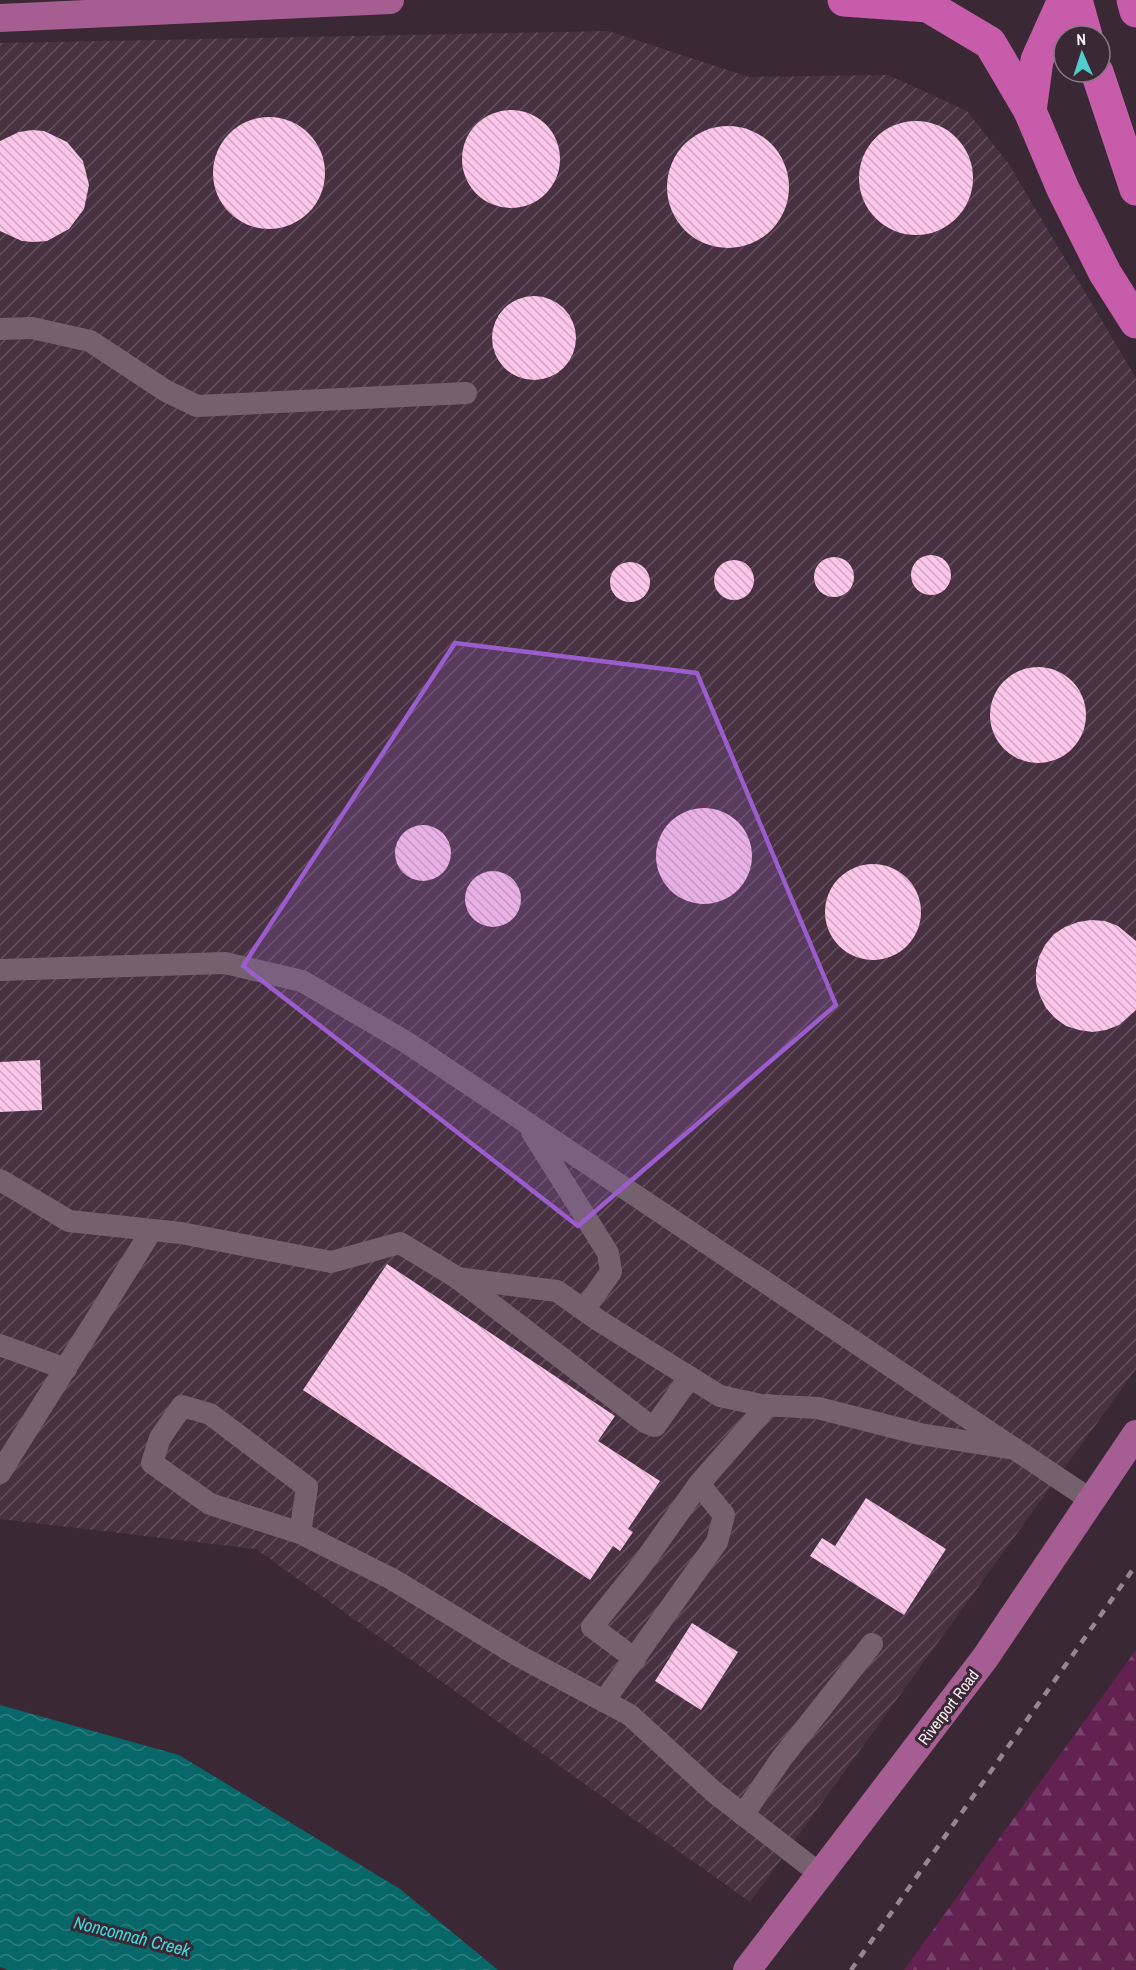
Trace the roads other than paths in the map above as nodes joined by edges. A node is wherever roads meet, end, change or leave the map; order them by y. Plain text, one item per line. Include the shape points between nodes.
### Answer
1 (390, 0) edge
2 (844, 0) edge
3 (1064, 0) edge
4 (1076, 0) edge
5 (1134, 1) edge
6 (1136, 11) edge
7 (0, 18) edge
8 (1083, 24) edge
9 (1101, 84) edge
10 (1030, 111) junction
11 (1133, 181) edge
12 (1136, 322) edge
13 (0, 329) edge
14 (466, 393) dead end
15 (0, 970) edge
16 (526, 1123) junction
17 (0, 1180) edge
18 (152, 1230) junction
19 (456, 1277) junction
20 (584, 1310) junction
21 (0, 1346) edge
22 (66, 1369) junction
23 (690, 1377) junction
24 (768, 1405) junction
25 (1136, 1434) edge
26 (1015, 1449) junction
27 (0, 1473) edge
28 (699, 1484) junction
29 (1092, 1500) junction
30 (300, 1533) junction
31 (872, 1644) dead end
32 (635, 1659) junction
33 (604, 1701) junction
34 (743, 1815) junction
35 (820, 1874) junction
36 (747, 1970) edge

1 - 7 main road
2 - 10 highway via 928,6 990,43
3 - 10 highway via 1037,60
4 - 8 highway
5 - 6 highway
9 - 11 highway
10 - 12 highway via 1063,189
13 - 14 street via 32,328 90,341 166,391 197,406
15 - 16 street via 225,963 302,981 406,1042
16 - 20 street via 608,1253 611,1272
16 - 26 street
17 - 18 street via 69,1221
18 - 19 street via 331,1262 400,1243
18 - 22 street
19 - 20 street via 557,1291
19 - 23 street via 645,1422 656,1426
20 - 23 street
21 - 22 street
22 - 27 street
23 - 24 street via 720,1396
24 - 26 street via 818,1408 920,1434
24 - 28 street
25 - 29 main road, Riverport Road
26 - 29 street
28 - 32 street via 724,1515 717,1542
28 - 32 street via 592,1627
29 - 35 main road, Riverport Road via 985,1658
30 - 30 street via 210,1504 153,1463 160,1438 182,1406 210,1414 307,1487
30 - 33 street via 392,1579 519,1656
31 - 34 street via 781,1759
32 - 33 street
33 - 34 street via 630,1715
34 - 35 street
35 - 36 main road, Riverport Road

